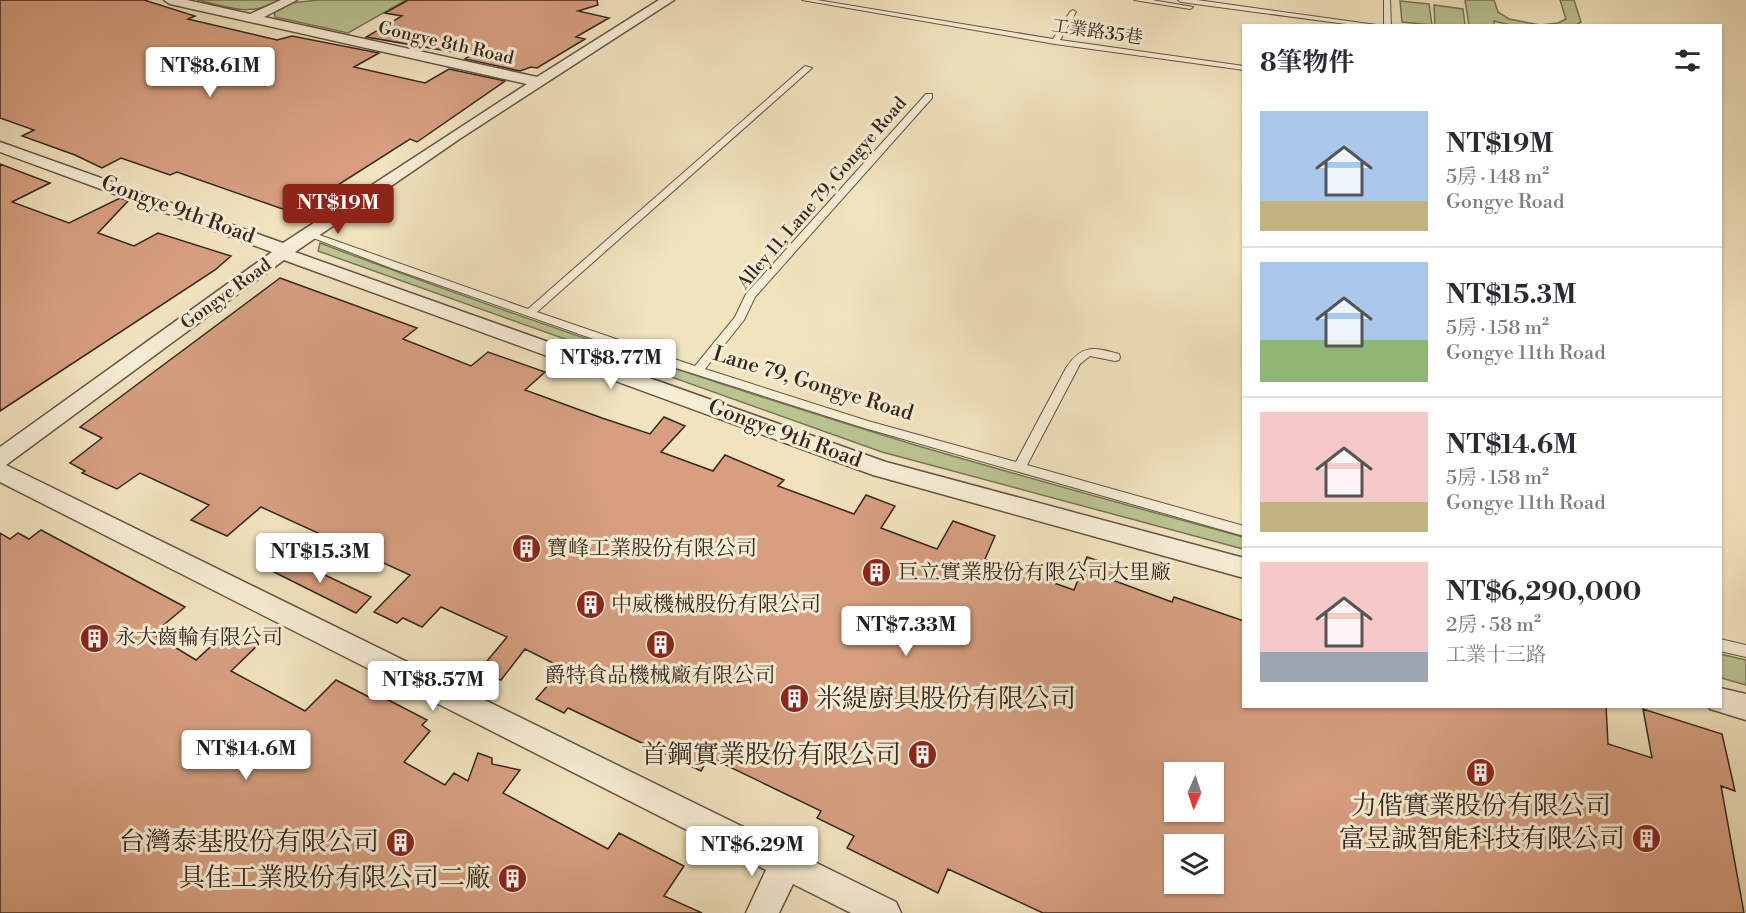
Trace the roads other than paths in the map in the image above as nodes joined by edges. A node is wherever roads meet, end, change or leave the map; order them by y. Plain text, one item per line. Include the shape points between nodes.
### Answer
1 (170, 0) edge
2 (291, 0) edge
3 (668, 0) edge
4 (805, 0) edge
5 (1137, 0) edge
6 (1181, 0) edge
7 (1387, 0) edge
8 (1073, 12) dead end
9 (252, 18) junction
10 (1313, 24) edge
11 (1367, 24) edge
12 (1388, 24) edge
13 (1055, 42) junction
14 (808, 68) dead end
15 (1242, 68) edge
16 (538, 82) junction
17 (929, 96) dead end
18 (0, 147) edge
19 (308, 234) junction
20 (282, 253) junction
21 (530, 313) junction
22 (1114, 357) dead end
23 (698, 370) junction
24 (0, 459) edge
25 (1020, 467) junction
26 (0, 472) edge
27 (1242, 530) edge
28 (1242, 567) edge
29 (1722, 645) edge
30 (1746, 651) edge
31 (1722, 701) edge
32 (1746, 707) edge
33 (786, 864) junction
34 (762, 913) edge
35 (885, 913) edge

1 - 9 street, Gongye 8th Road
2 - 9 street
3 - 16 street, Gongye Road
4 - 13 lane, 工業路35巷
5 - 10 lane
6 - 11 lane
7 - 12 lane
8 - 13 lane
9 - 16 street, Gongye 8th Road
13 - 15 lane, 工業路35巷
14 - 21 lane
16 - 19 street, Gongye Road
17 - 23 lane, Alley 11, Lane 79, Gongye Road via 750,296 740,318
18 - 20 street, Gongye 9th Road via 276,246
19 - 20 street, Gongye Road
19 - 21 lane, Lane 79, Gongye Road
20 - 24 street, Gongye Road
20 - 28 street, Gongye 9th Road via 872,466
21 - 23 lane, Lane 79, Gongye Road
22 - 25 lane via 1093,351 1079,356
23 - 25 lane, Lane 79, Gongye Road via 896,433
25 - 27 lane, Lane 79, Gongye Road
26 - 33 street
29 - 30 lane
31 - 32 street
33 - 34 street
33 - 35 street

